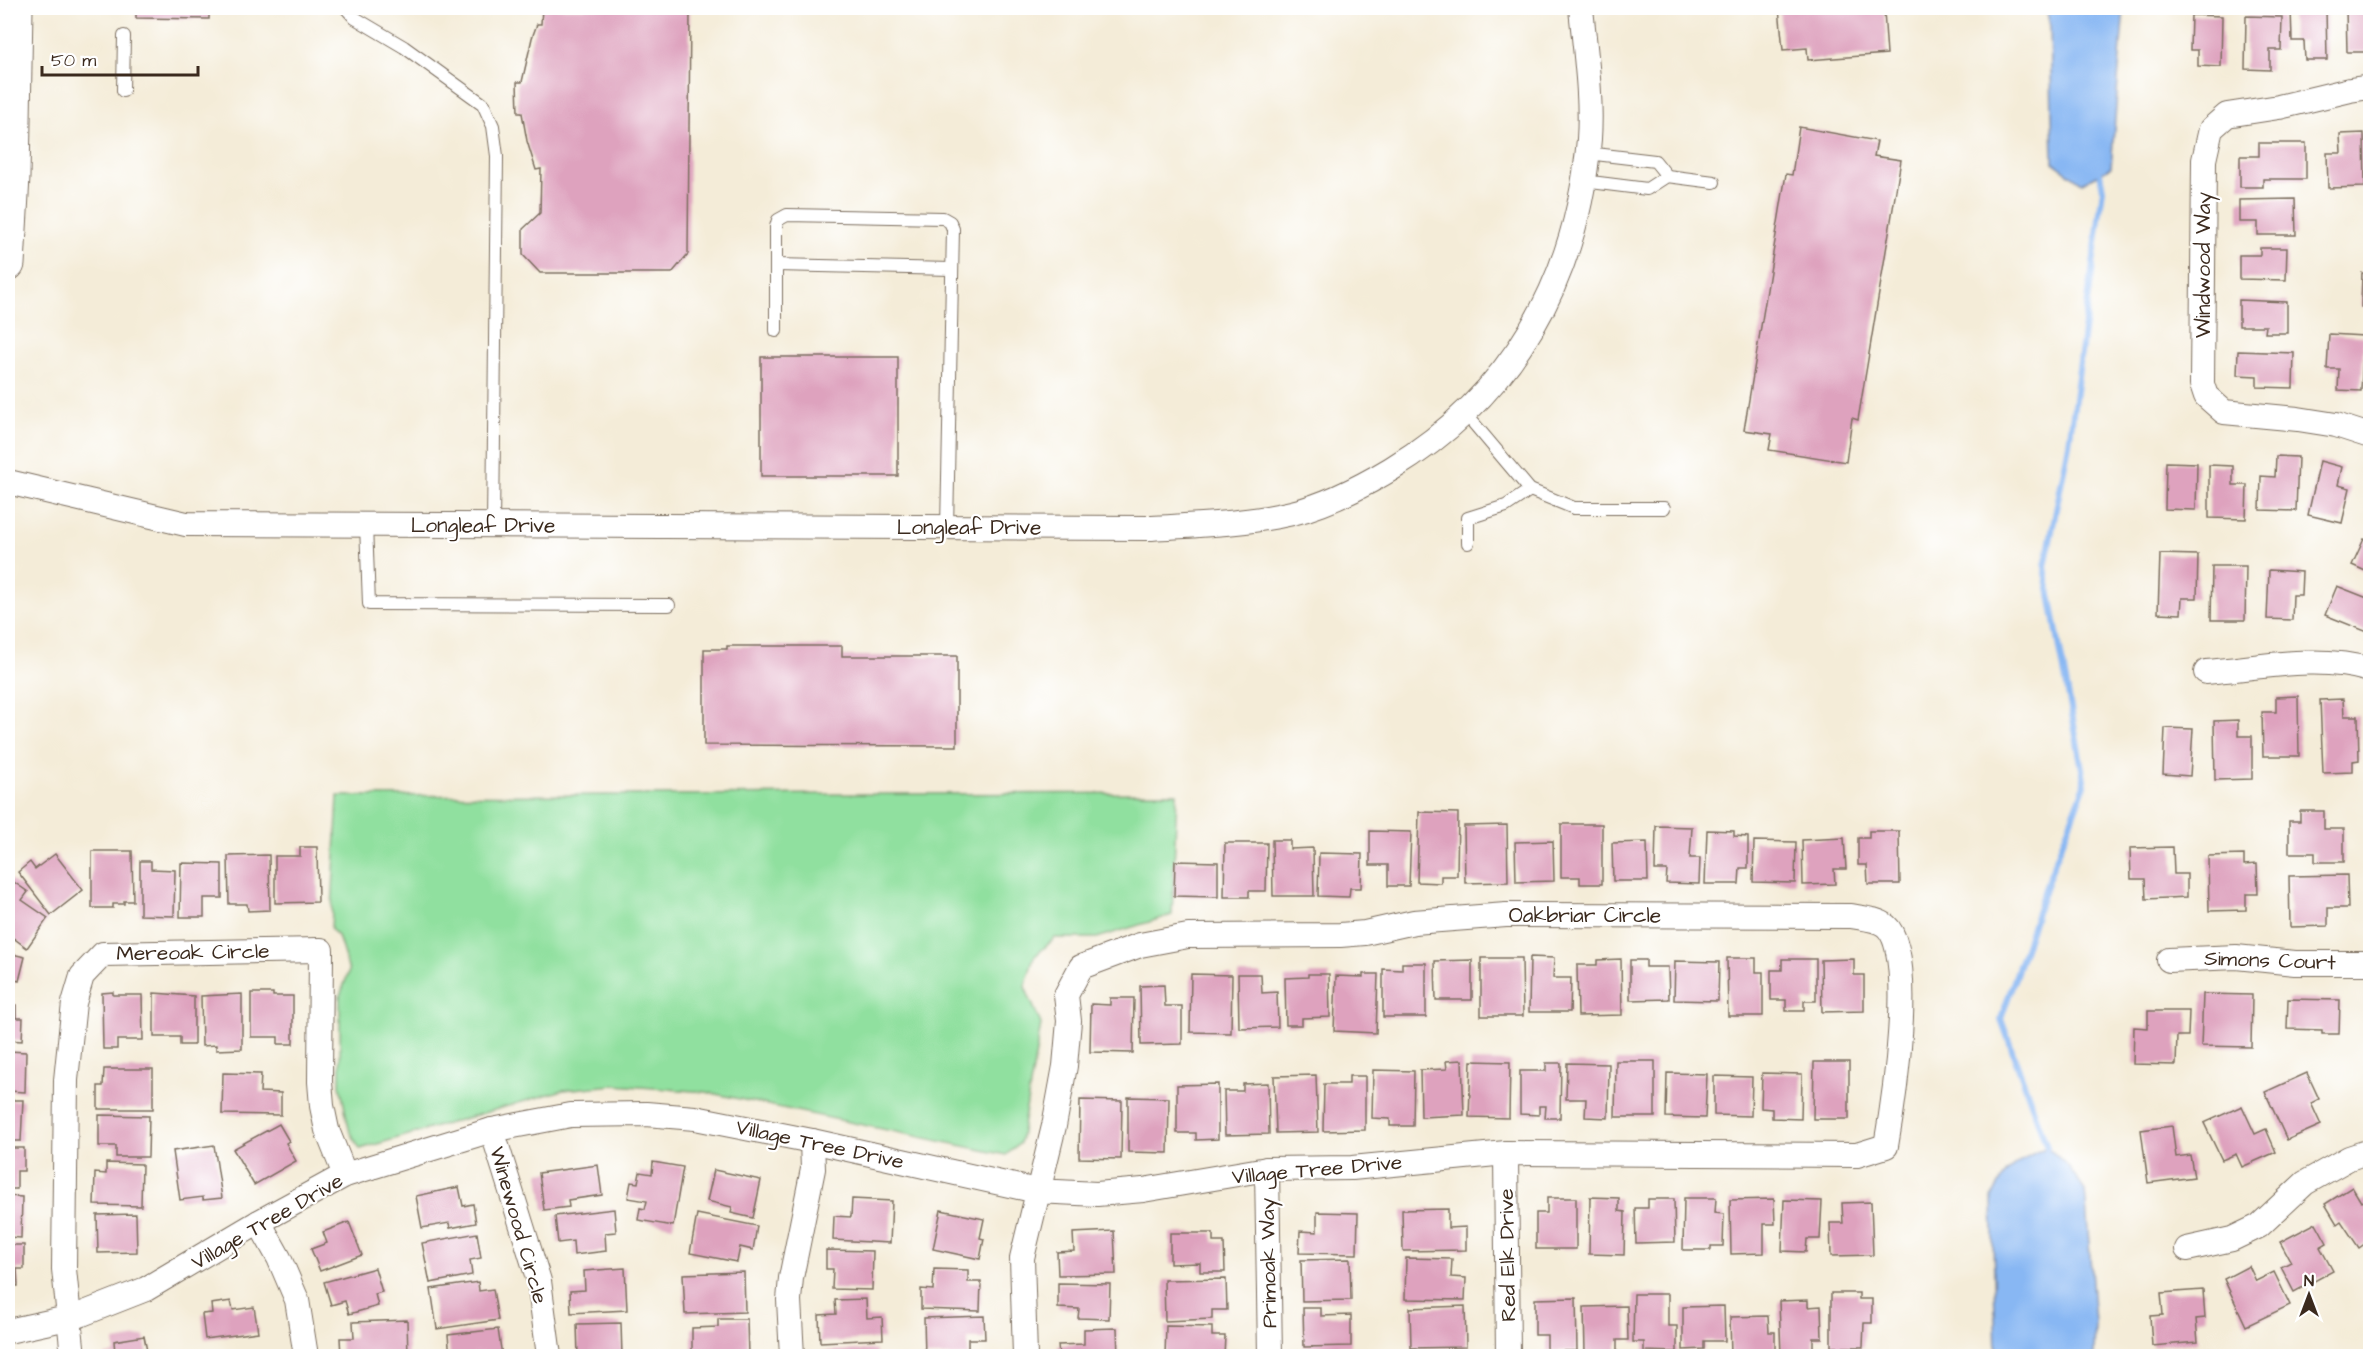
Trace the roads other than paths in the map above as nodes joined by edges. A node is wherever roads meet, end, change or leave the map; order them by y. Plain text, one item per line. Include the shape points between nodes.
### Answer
1 (16, 8) edge
2 (346, 8) edge
3 (1581, 8) edge
4 (124, 36) dead end
5 (2370, 87) edge
6 (123, 91) dead end
7 (1587, 153) junction
8 (1668, 176) junction
9 (1583, 181) junction
10 (1714, 182) dead end
11 (8, 264) edge
12 (776, 265) junction
13 (952, 269) junction
14 (776, 330) dead end
15 (1465, 413) junction
16 (2370, 436) edge
17 (8, 482) edge
18 (1530, 490) junction
19 (1664, 508) dead end
20 (366, 525) junction
21 (493, 526) junction
22 (947, 528) junction
23 (1468, 543) dead end
24 (669, 605) dead end
25 (2370, 670) edge
26 (2205, 672) dead end
27 (2169, 960) dead end
28 (2370, 963) edge
29 (492, 1130) junction
30 (812, 1141) junction
31 (2370, 1151) edge
32 (1506, 1153) junction
33 (1673, 1154) joint
34 (1267, 1169) junction
35 (345, 1175) junction
36 (1037, 1191) junction
37 (259, 1222) junction
38 (2187, 1249) dead end
39 (68, 1317) junction
40 (8, 1331) edge
41 (73, 1356) edge
42 (306, 1356) edge
43 (549, 1356) edge
44 (792, 1356) edge
45 (1024, 1356) edge
46 (1270, 1356) edge
47 (1508, 1356) edge

1 - 11 main road
2 - 21 lane via 355,18 404,47 483,104 493,126 497,156
3 - 7 street, Longleaf Drive via 1589,102
4 - 6 lane
5 - 16 street, Windwood Way via 2227,115 2211,129 2204,160 2202,384 2206,396 2224,412 2336,425
7 - 8 lane via 1655,161
7 - 9 street, Longleaf Drive
8 - 9 lane via 1647,189
8 - 10 lane
9 - 15 street, Longleaf Drive via 1577,214 1552,292 1515,356
12 - 13 lane
12 - 13 lane via 776,227 778,220 787,215 943,218 953,229
12 - 14 lane
13 - 22 lane
15 - 18 lane
15 - 22 street, Longleaf Drive via 1427,445 1374,479 1294,513 1242,523 1152,528
17 - 20 street, Longleaf Drive via 186,524
18 - 19 lane via 1574,508
18 - 23 lane via 1506,506 1468,518
20 - 21 street, Longleaf Drive
20 - 24 lane via 369,604
21 - 22 street, Longleaf Drive
25 - 26 street via 2311,662
27 - 28 street, Simons Court via 2236,957 2295,963
29 - 30 street, Village Tree Drive via 571,1115 646,1114
29 - 35 street, Village Tree Drive
29 - 43 street, Winewood Circle via 539,1281
30 - 36 street, Village Tree Drive
30 - 44 street via 813,1169 791,1278
31 - 38 street via 2305,1183 2259,1226 2232,1239
32 - 33 street, Village Tree Drive
32 - 34 street, Village Tree Drive via 1352,1168
32 - 47 street, Red Elk Drive
33 - 36 street, Oakbriar Circle via 1857,1155 1886,1146 1901,1029 1899,950 1887,927 1851,916 1506,915 1414,922 1365,933 1188,936 1140,945 1081,967 1066,995 1068,1044 1054,1126
34 - 36 street, Village Tree Drive via 1143,1190 1097,1194
34 - 46 street, Primoak Way
35 - 37 street, Village Tree Drive
35 - 39 street, Mereoak Circle via 322,1106 321,950 103,954 82,976 74,1003 67,1069 64,1269
36 - 45 street via 1022,1258
37 - 39 street, Village Tree Drive via 146,1289
37 - 42 street via 297,1300
39 - 40 street, Village Tree Drive
39 - 41 street

